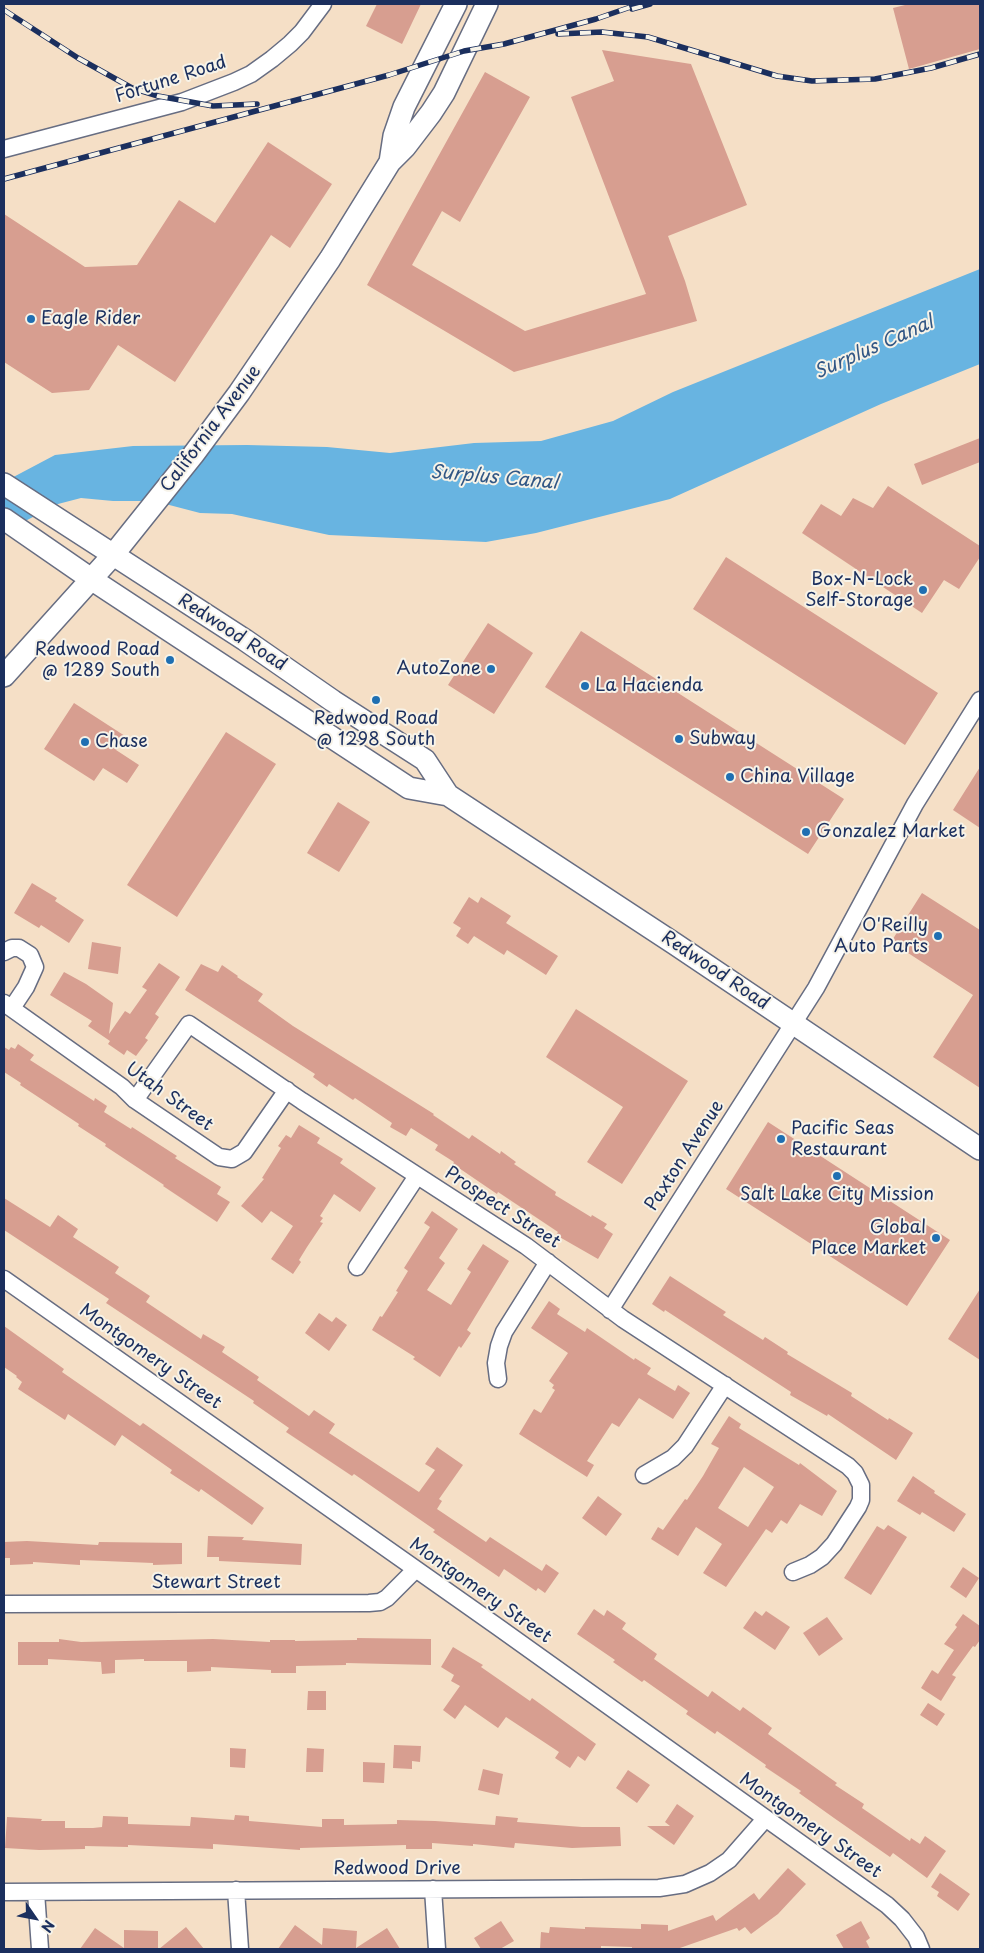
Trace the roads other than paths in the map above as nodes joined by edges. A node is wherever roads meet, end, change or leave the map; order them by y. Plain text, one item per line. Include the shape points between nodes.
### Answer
1 (323, 4) edge
2 (456, 4) edge
3 (487, 4) edge
4 (4, 149) edge
5 (390, 162) junction
6 (4, 484) edge
7 (4, 519) edge
8 (113, 555) junction
9 (91, 580) junction
10 (4, 676) edge
11 (980, 700) edge
12 (448, 795) junction
13 (4, 952) edge
14 (8, 1006) edge
15 (794, 1024) junction
16 (287, 1090) junction
17 (136, 1100) junction
18 (980, 1149) edge
19 (417, 1176) junction
20 (548, 1262) junction
21 (357, 1267) dead end
22 (4, 1279) edge
23 (610, 1310) junction
24 (498, 1379) dead end
25 (724, 1385) junction
26 (644, 1475) dead end
27 (415, 1570) junction
28 (793, 1572) dead end
29 (4, 1604) edge
30 (765, 1819) junction
31 (433, 1889) junction
32 (236, 1890) junction
33 (4, 1892) edge
34 (36, 1892) junction
35 (40, 1949) edge
36 (240, 1949) edge
37 (437, 1949) edge
38 (921, 1949) edge

1 - 4 street, Fortune Road via 290,44 251,74 234,82 182,102
2 - 5 main road, California Avenue via 400,117
3 - 5 main road, California Avenue via 435,106 417,134
5 - 8 main road, California Avenue via 330,259 239,393
6 - 8 main road, Redwood Road
7 - 9 main road, Redwood Road
8 - 9 main road, California Avenue
8 - 12 main road, Redwood Road via 426,760
9 - 10 main road, California Avenue
9 - 12 main road, Redwood Road via 409,788
11 - 15 street, Paxton Avenue via 915,804 819,984
12 - 15 main road, Redwood Road
13 - 14 street, Utah Street via 18,948 30,955 35,967 26,987
14 - 17 street, Utah Street
15 - 18 main road, Redwood Road
15 - 23 street, Paxton Avenue
16 - 17 street, Utah Street via 250,1145 240,1156 232,1159 213,1154
16 - 17 street, Prospect Street via 189,1024
16 - 19 street, Prospect Street
19 - 20 street, Prospect Street
19 - 21 street
20 - 23 street, Prospect Street
20 - 24 street via 504,1332 496,1363
22 - 27 street, Montgomery Street
23 - 25 street, Prospect Street
25 - 26 street via 684,1446 673,1458
25 - 28 street, Prospect Street via 848,1466 861,1485 858,1507 834,1544 822,1557
27 - 29 street, Stewart Street via 388,1598 369,1603
27 - 30 street, Montgomery Street
30 - 31 street, Redwood Drive via 729,1860 685,1884 659,1888
30 - 38 street, Montgomery Street via 887,1905 916,1937
31 - 32 street, Redwood Drive
31 - 37 street
32 - 34 street, Redwood Drive
32 - 36 street
33 - 34 street, Redwood Drive
34 - 35 street

